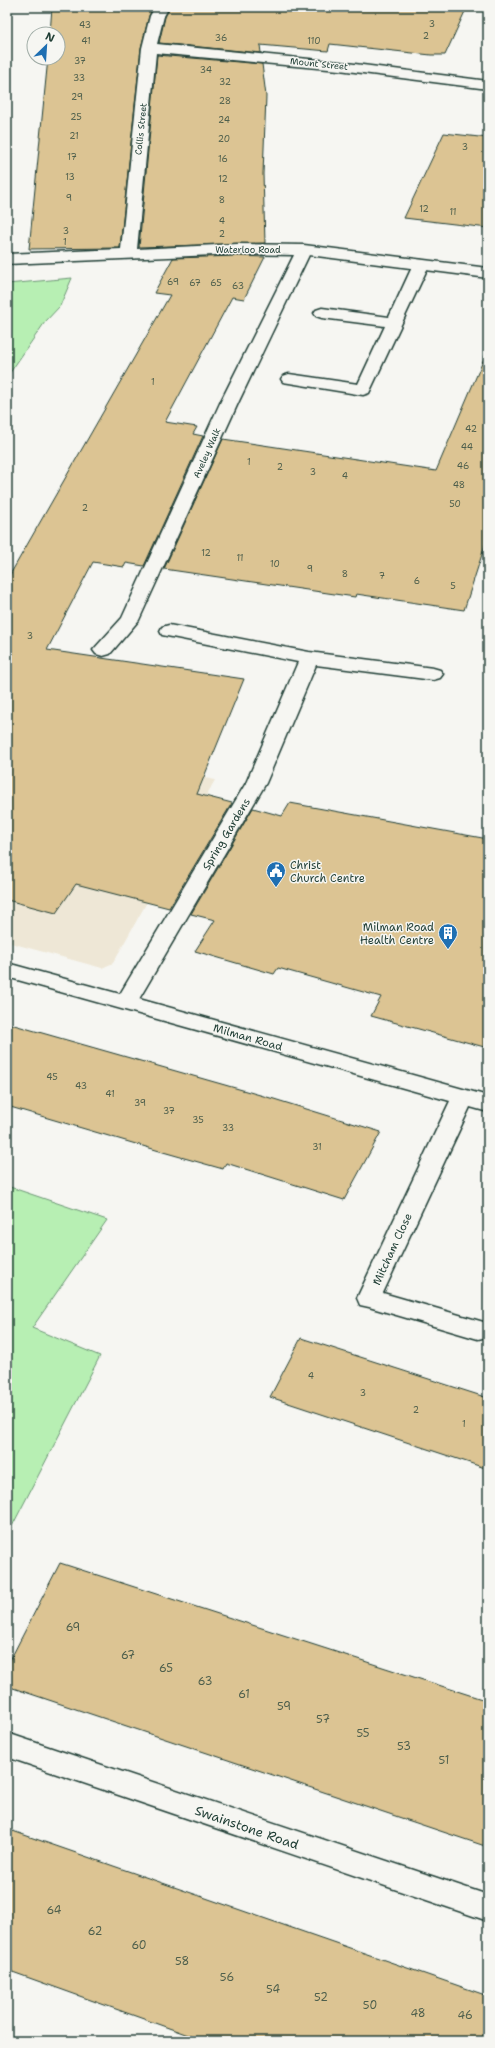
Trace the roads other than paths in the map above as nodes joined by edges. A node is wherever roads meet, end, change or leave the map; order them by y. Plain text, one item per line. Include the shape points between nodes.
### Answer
1 (162, 7) edge
2 (149, 48) junction
3 (488, 85) edge
4 (304, 250) junction
5 (129, 253) junction
6 (7, 259) edge
7 (421, 264) junction
8 (488, 273) edge
9 (322, 313) dead end
10 (395, 323) junction
11 (289, 379) dead end
12 (169, 631) dead end
13 (103, 650) dead end
14 (310, 658) junction
15 (433, 674) dead end
16 (7, 970) edge
17 (126, 1002) junction
18 (463, 1097) junction
19 (488, 1104) edge
20 (478, 1330) dead end
21 (7, 1745) edge
22 (488, 1908) edge

1 - 2 street, Collis Street via 157,16
2 - 3 street, Mount Street via 339,66
2 - 5 street, Collis Street
4 - 5 street, Waterloo Road via 236,249
4 - 7 street, Waterloo Road
4 - 13 street, Aveley Walk via 230,401 130,620
5 - 6 street, Waterloo Road
7 - 8 street, Waterloo Road
7 - 10 lane
9 - 10 lane
10 - 11 lane via 363,390
12 - 14 street
14 - 15 street
14 - 17 street, Spring Gardens via 256,783
16 - 17 street, Milman Road
17 - 18 street, Milman Road
18 - 19 street, Milman Road
18 - 20 street, Mitcham Close via 369,1298
21 - 22 street, Swainstone Road

